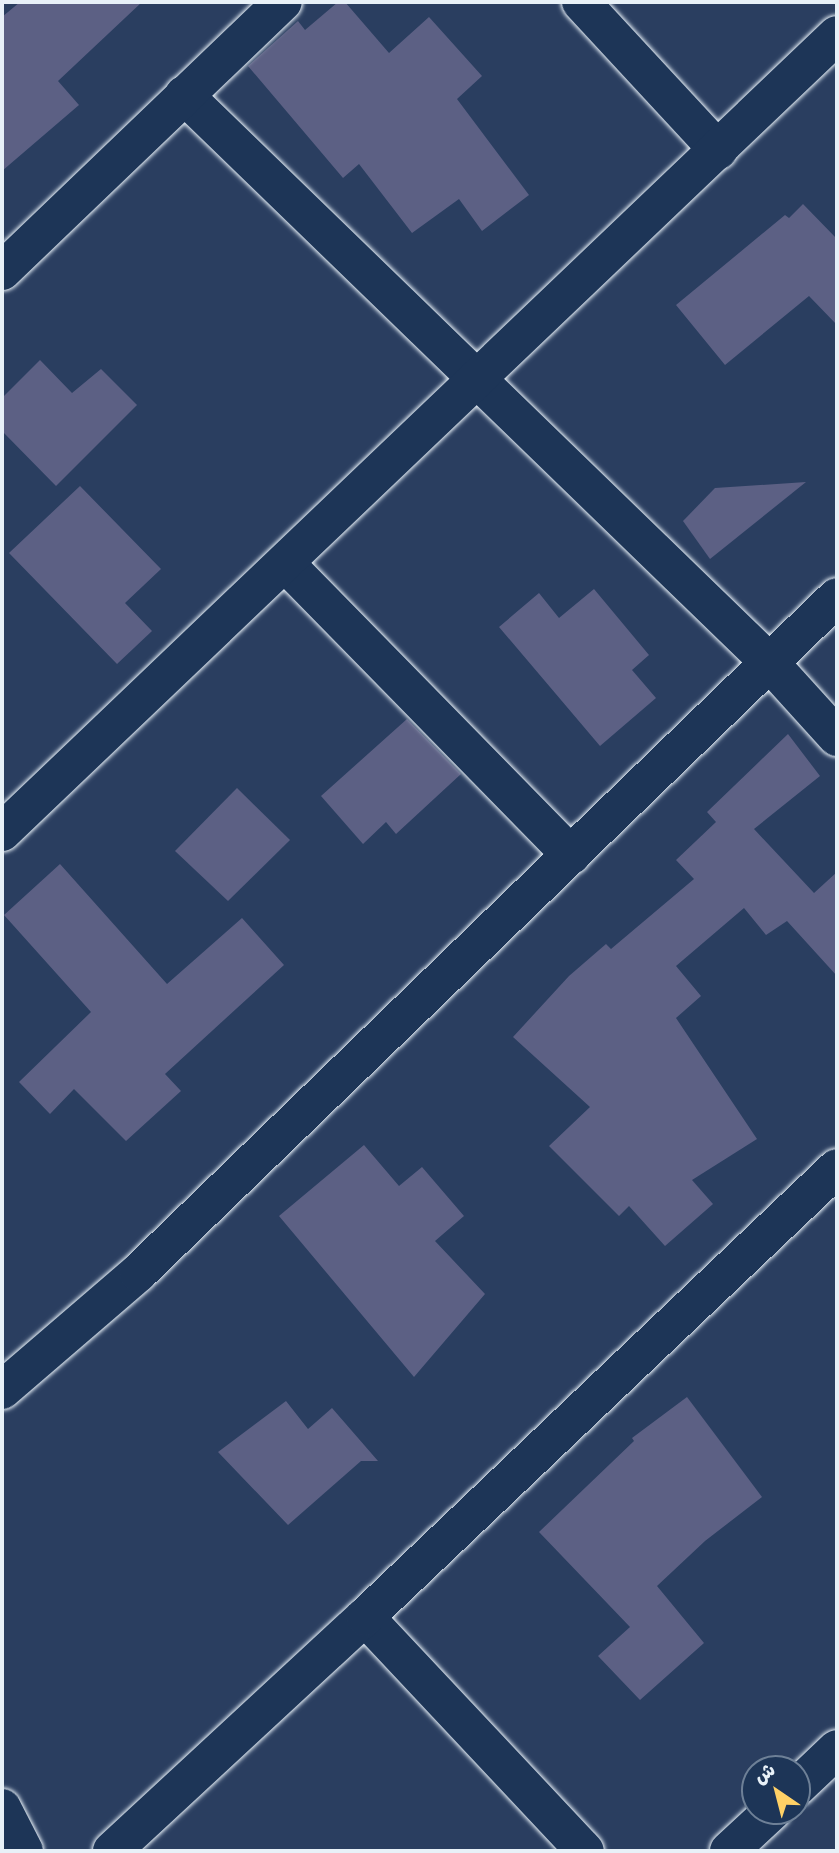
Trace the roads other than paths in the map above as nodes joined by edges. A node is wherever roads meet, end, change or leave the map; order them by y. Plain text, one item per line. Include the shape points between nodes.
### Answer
1 (283, 2) edge
2 (581, 2) edge
3 (837, 35) edge
4 (184, 95) junction
5 (718, 150) junction
6 (8, 253) edge
7 (477, 382) junction
8 (285, 563) junction
9 (837, 597) edge
10 (770, 663) junction
11 (837, 737) edge
12 (2, 832) edge
13 (571, 855) junction
14 (837, 1168) edge
15 (2, 1390) edge
16 (365, 1617) junction
17 (837, 1749) edge
18 (811, 1774) edge
19 (2, 1808) edge
20 (757, 1825) edge
21 (24, 1851) edge
22 (112, 1851) edge
23 (585, 1851) edge
24 (729, 1851) edge

1 - 4 street
2 - 5 street
3 - 5 street
4 - 6 street
4 - 7 street
5 - 7 street
7 - 8 street
7 - 10 street
8 - 12 street
8 - 13 street
9 - 10 street
10 - 11 street
10 - 13 street
13 - 15 street via 138,1273
14 - 16 street
16 - 22 street
16 - 23 street
17 - 18 street
19 - 21 street
20 - 24 street

